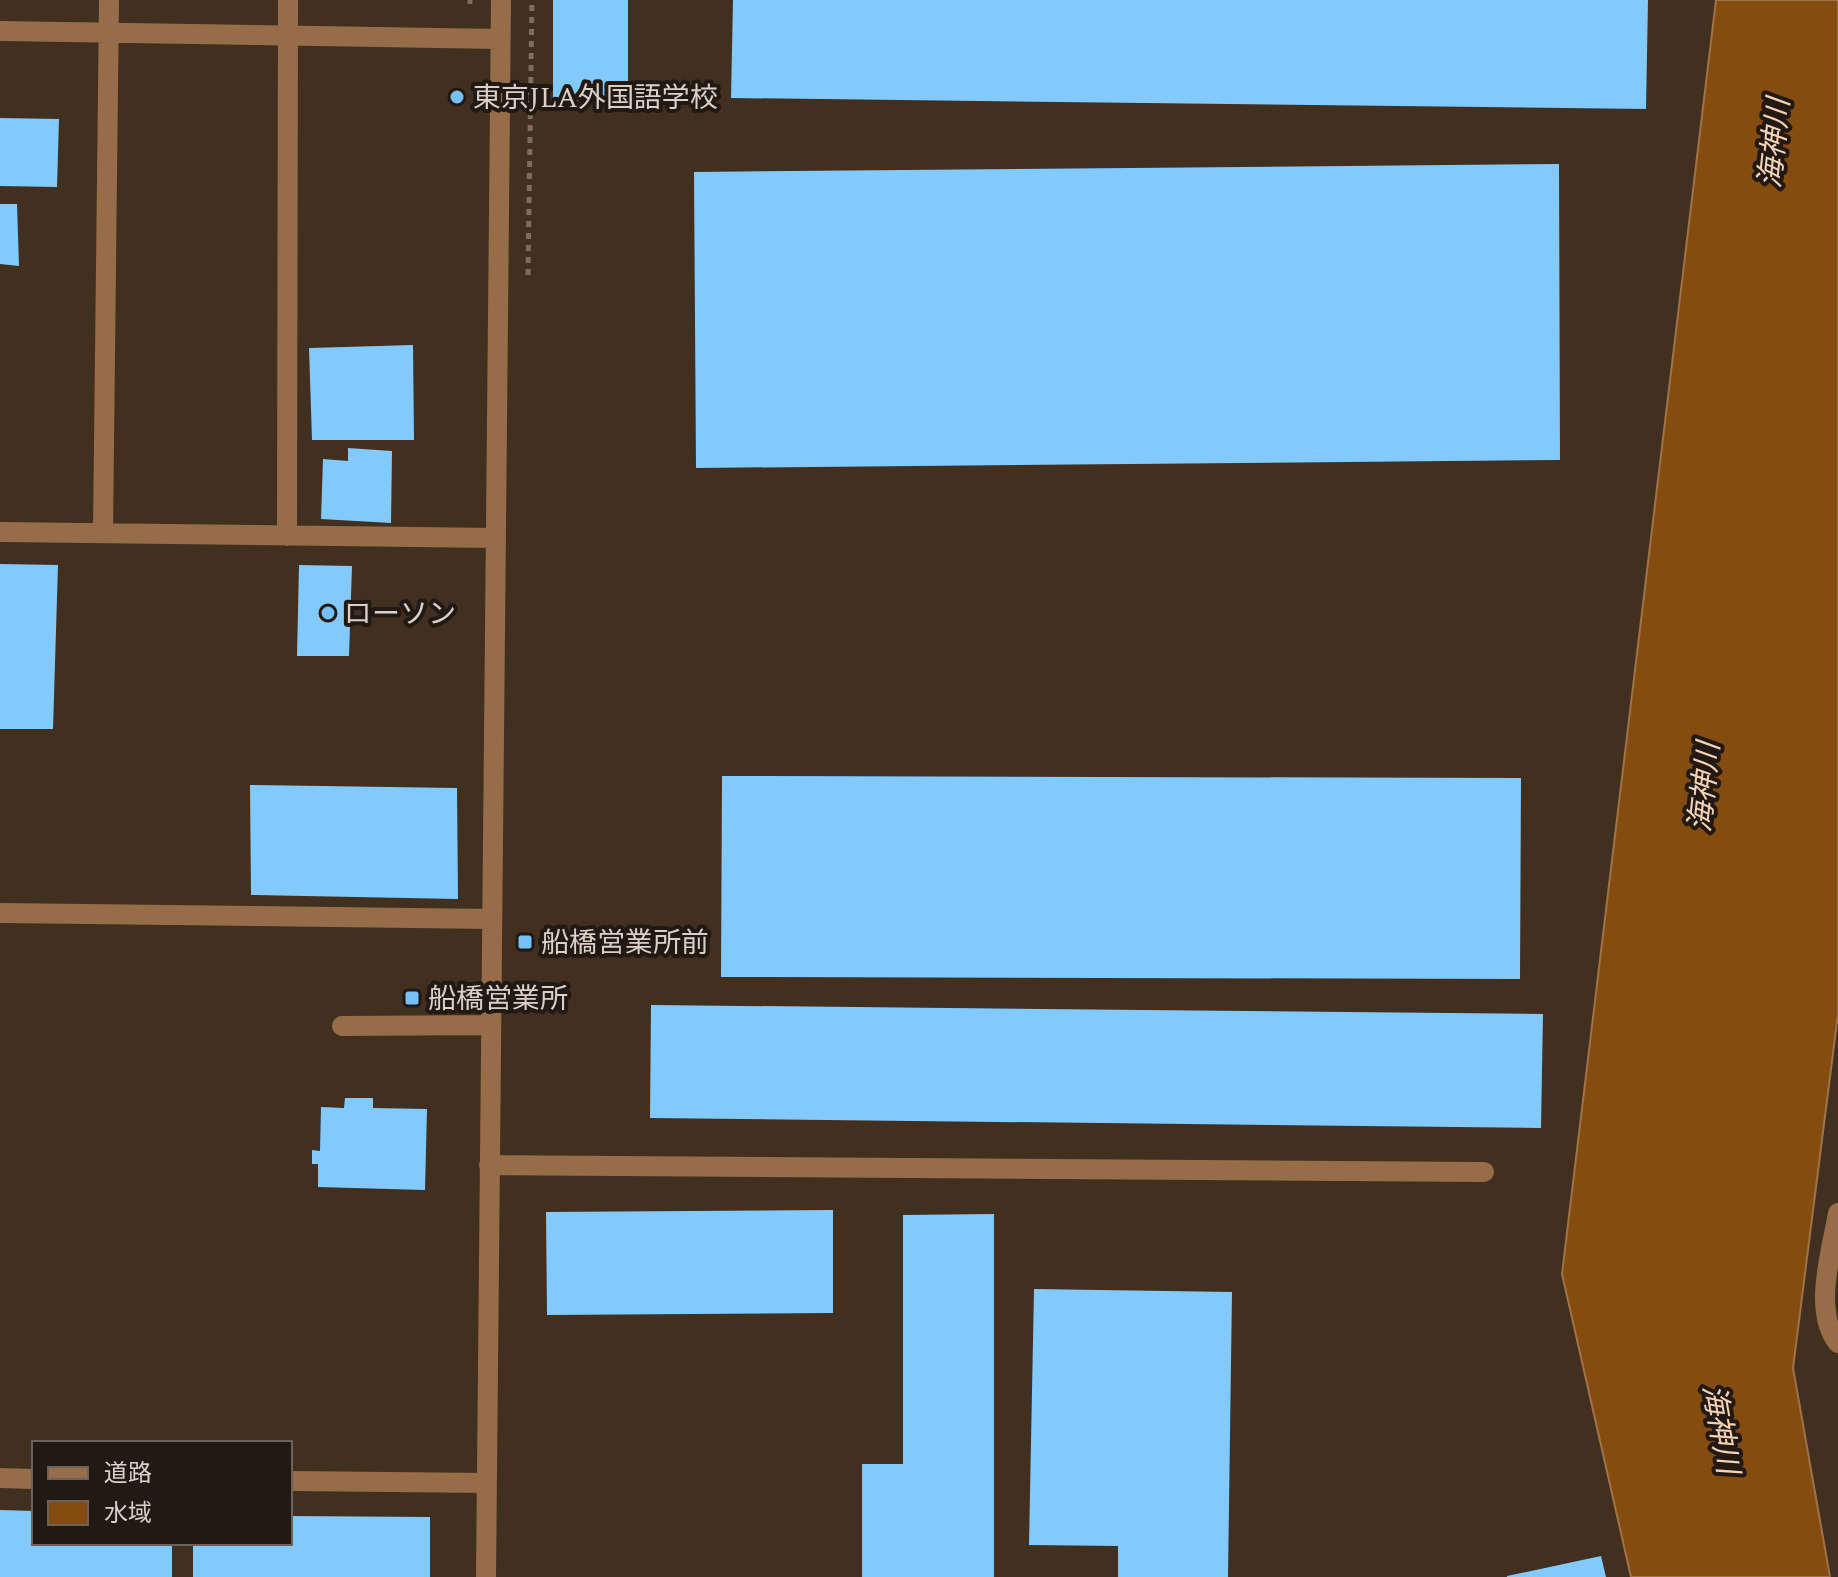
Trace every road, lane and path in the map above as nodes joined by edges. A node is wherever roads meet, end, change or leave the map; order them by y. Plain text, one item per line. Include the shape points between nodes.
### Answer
1 (109, 0) edge
2 (288, 0) edge
3 (501, 0) edge
4 (532, 0) edge
5 (0, 31) edge
6 (109, 33) junction
7 (287, 36) junction
8 (500, 39) junction
9 (528, 281) dead end
10 (0, 532) edge
11 (103, 533) junction
12 (287, 536) junction
13 (496, 538) junction
14 (0, 913) edge
15 (492, 919) junction
16 (491, 1025) junction
17 (342, 1026) dead end
18 (489, 1165) junction
19 (1484, 1172) dead end
20 (1838, 1213) edge
21 (1838, 1343) edge
22 (0, 1478) edge
23 (32, 1479) edge
24 (292, 1481) edge
25 (487, 1483) junction
26 (486, 1577) edge

1 - 6 street
2 - 7 street
3 - 8 street
4 - 9 path
5 - 6 street
6 - 7 street
6 - 11 street
7 - 8 street
7 - 12 street
8 - 13 street
10 - 11 street
11 - 12 street
12 - 13 street
13 - 15 street
14 - 15 street
15 - 16 street
16 - 17 street
16 - 18 street
18 - 19 street
18 - 25 street
20 - 21 street via 1827,1318
22 - 23 street
24 - 25 street
25 - 26 street

